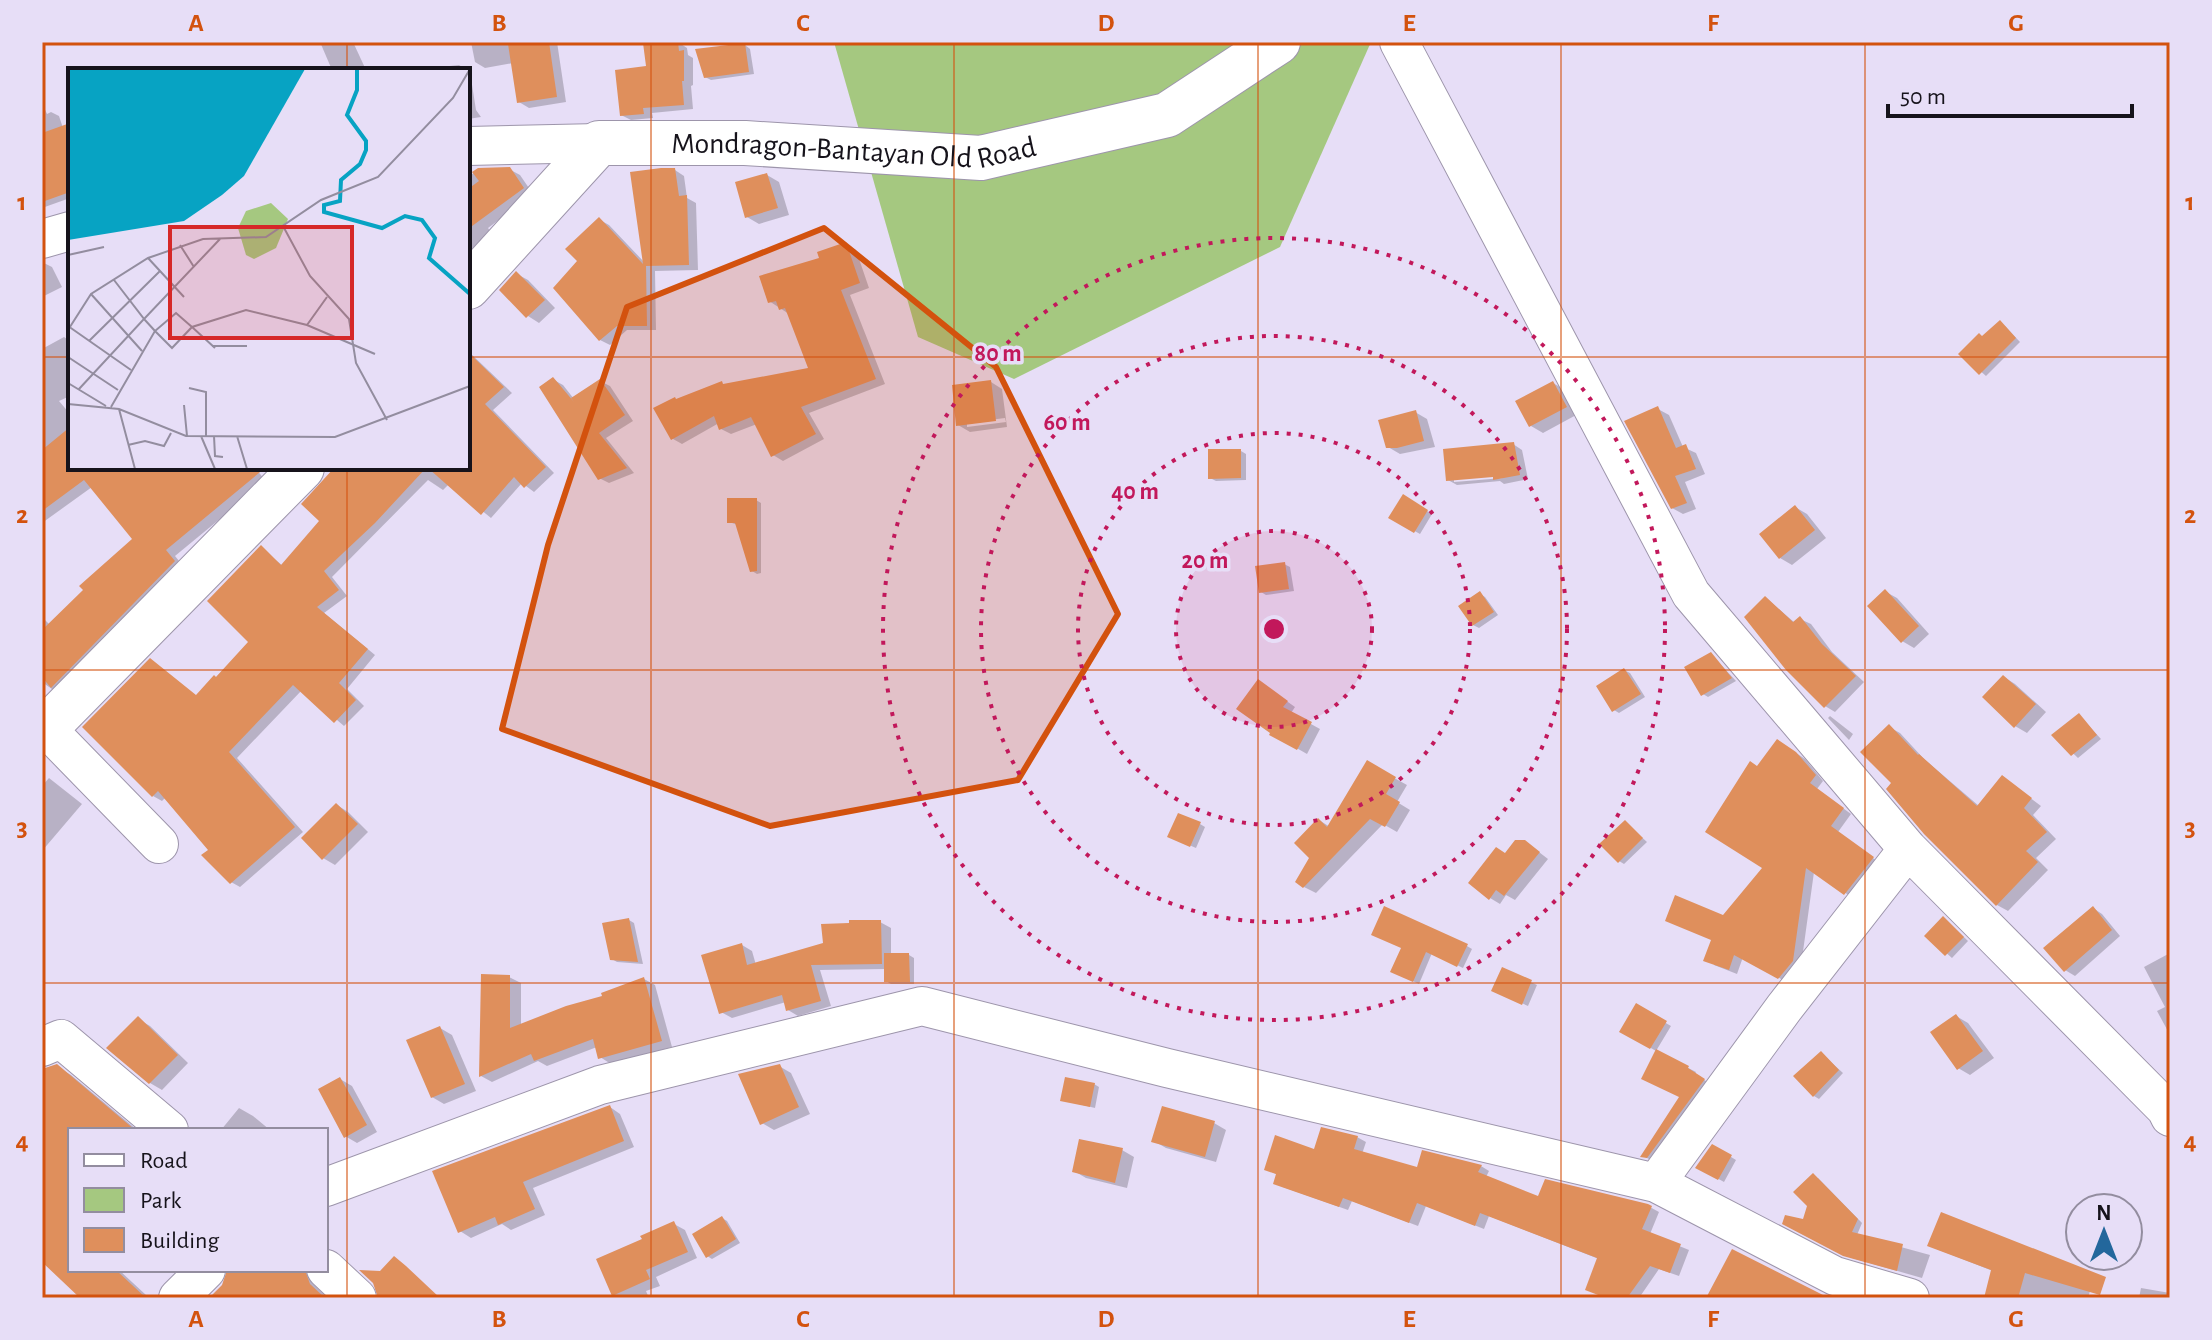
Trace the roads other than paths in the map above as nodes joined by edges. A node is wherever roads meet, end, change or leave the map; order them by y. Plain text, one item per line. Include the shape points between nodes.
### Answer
1 (1278, 42) edge
2 (1399, 42) edge
3 (599, 143) junction
4 (470, 146) edge
5 (68, 232) edge
6 (42, 239) edge
7 (470, 285) edge
8 (288, 473) edge
9 (43, 728) edge
10 (159, 844) dead end
11 (1908, 849) junction
12 (42, 1047) edge
13 (2170, 1117) edge
14 (167, 1128) edge
15 (1656, 1183) junction
16 (328, 1186) edge
17 (328, 1271) edge
18 (204, 1272) edge
19 (178, 1298) edge
20 (357, 1298) edge
21 (1910, 1298) edge

1 - 3 street, Mondragon-Bantayan Old Road via 1167,115 981,158 745,143
2 - 11 street via 1691,594
3 - 4 street
3 - 7 street
5 - 6 street
8 - 9 street
9 - 10 street
11 - 13 street
11 - 15 street
12 - 14 street via 61,1039
15 - 16 street via 922,1006 600,1085
15 - 21 street via 1835,1276
17 - 20 street
18 - 19 street

